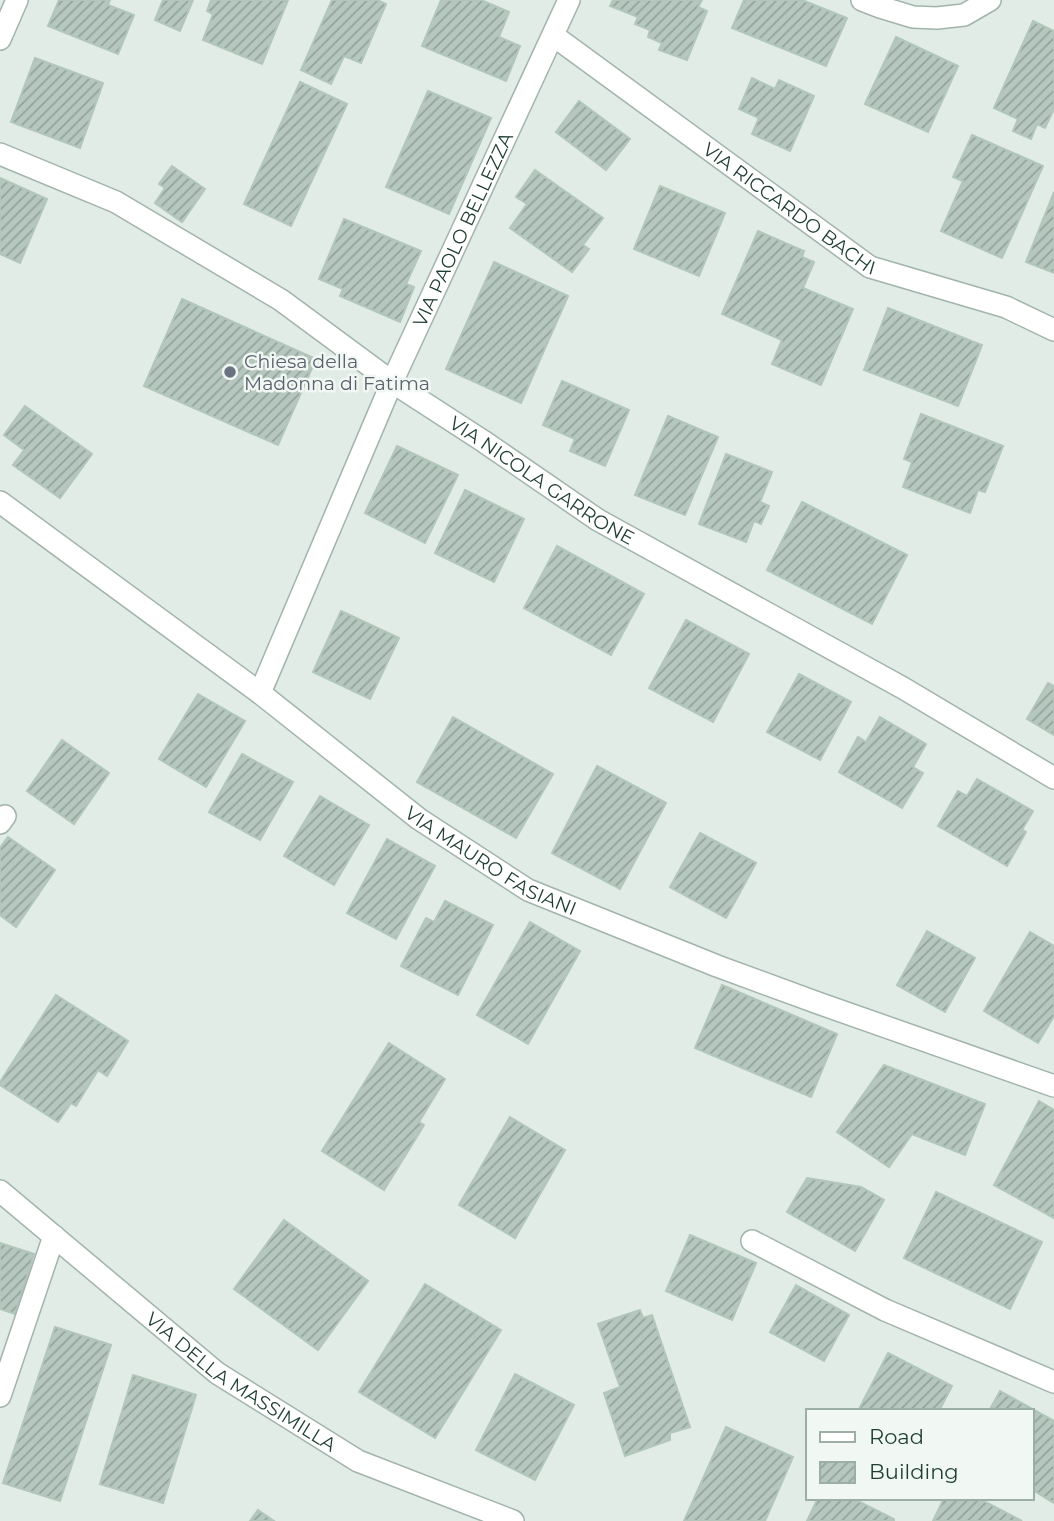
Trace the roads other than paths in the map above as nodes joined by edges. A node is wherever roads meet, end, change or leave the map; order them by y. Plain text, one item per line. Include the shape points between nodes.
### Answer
1 (17, 0) edge
2 (569, 0) edge
3 (862, 0) edge
4 (990, 0) edge
5 (554, 36) junction
6 (0, 39) edge
7 (0, 154) edge
8 (1054, 330) edge
9 (392, 382) junction
10 (0, 502) edge
11 (260, 693) junction
12 (1054, 778) edge
13 (1054, 1086) edge
14 (0, 1191) edge
15 (54, 1236) junction
16 (752, 1241) dead end
17 (1054, 1382) edge
18 (0, 1396) edge
19 (513, 1521) edge

1 - 6 street
2 - 5 street, VIA PAOLO BELLEZZA
3 - 4 street via 913,17 937,18 964,15
5 - 8 street, VIA RICCARDO BACHI via 870,267 1006,307
5 - 9 street, VIA PAOLO BELLEZZA
7 - 9 street, VIA NICOLA GARRONE via 116,202 281,300
9 - 11 street, VIA PAOLO BELLEZZA
9 - 12 street, VIA NICOLA GARRONE via 598,520 903,688
10 - 11 street, VIA MAURO FASIANI
11 - 13 street, VIA MAURO FASIANI via 419,819 528,890 717,966
14 - 15 street, VIA DELLA MASSIMILLA
15 - 18 street
15 - 19 street, VIA DELLA MASSIMILLA via 217,1373 358,1461
16 - 17 street via 885,1310

